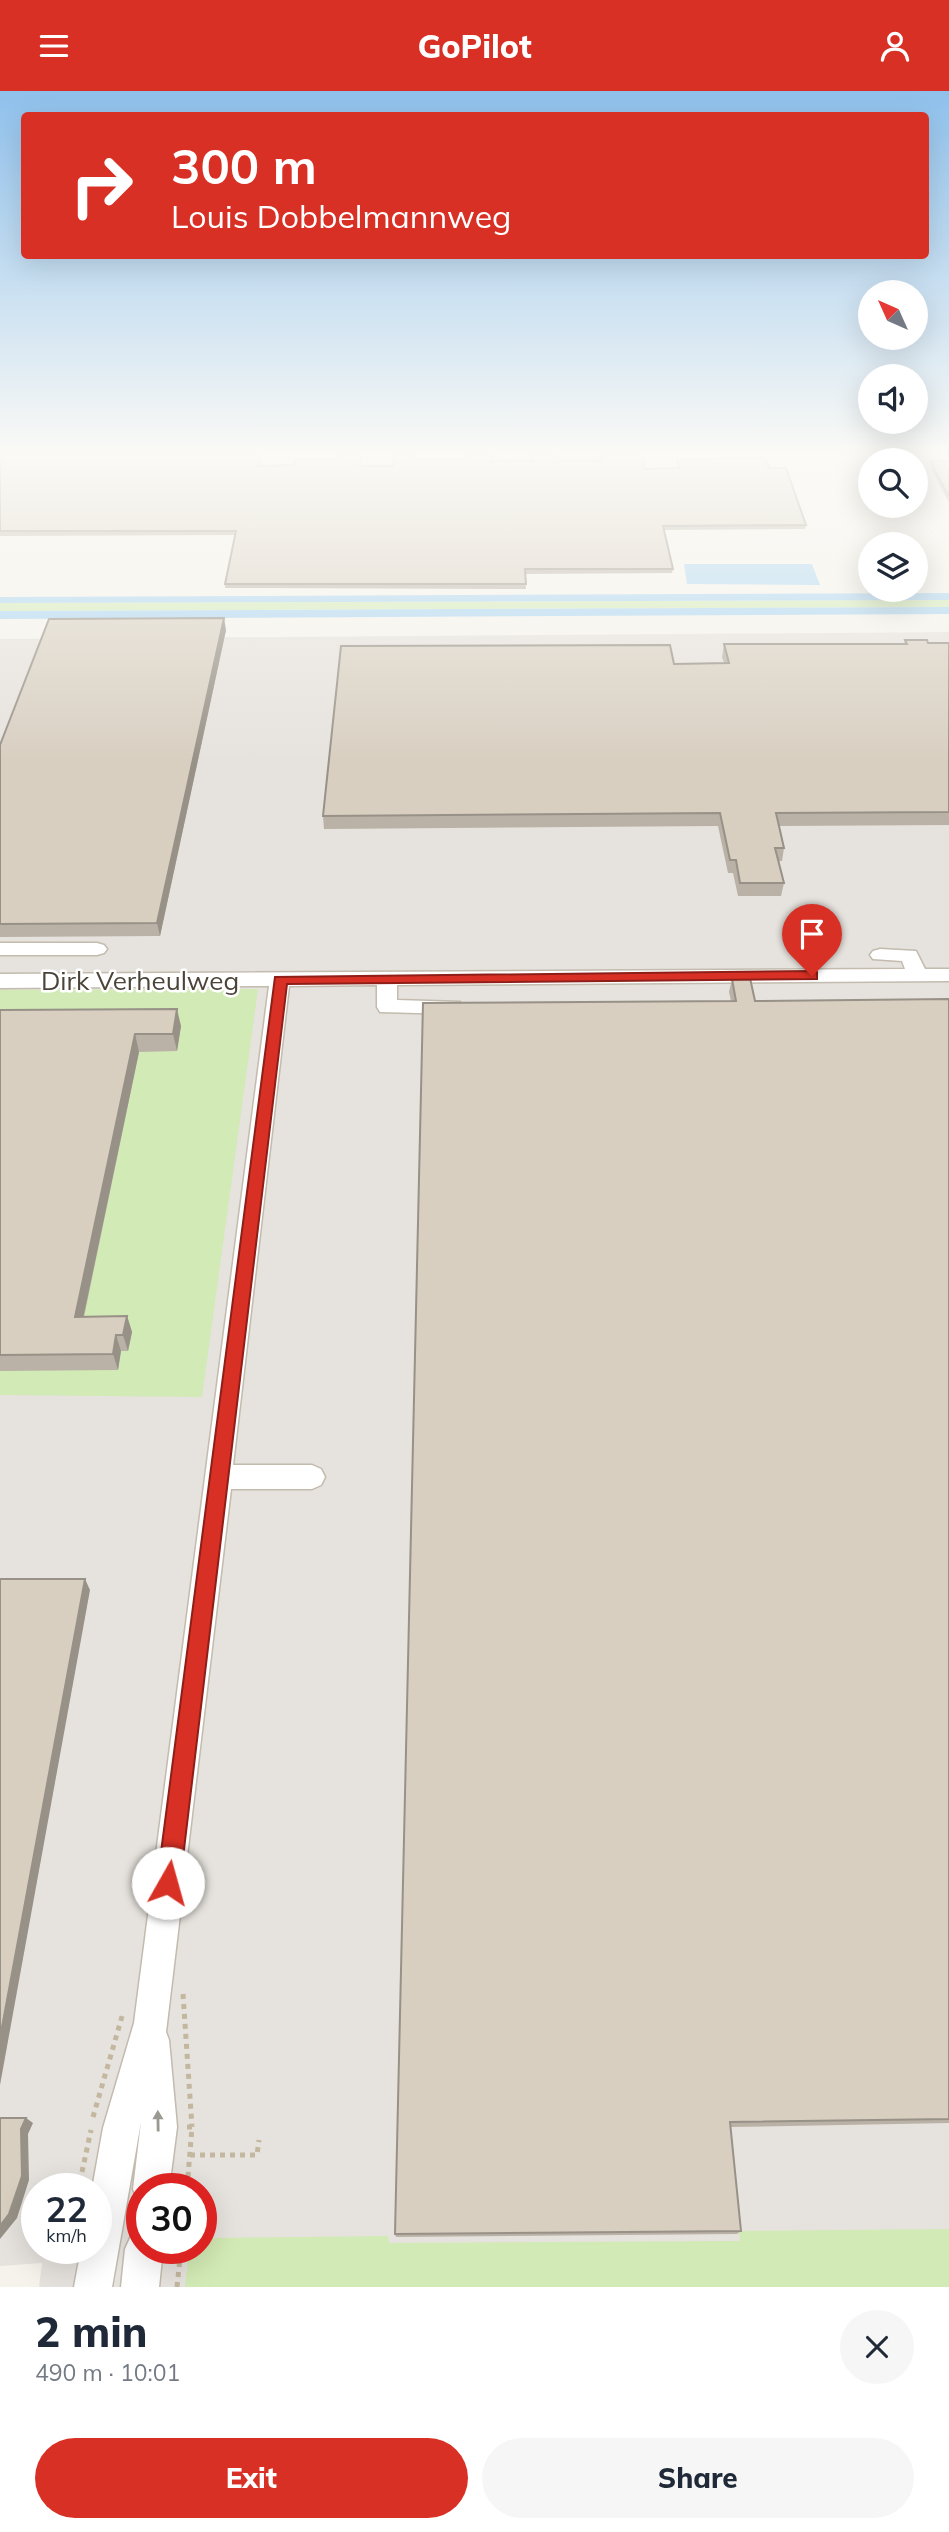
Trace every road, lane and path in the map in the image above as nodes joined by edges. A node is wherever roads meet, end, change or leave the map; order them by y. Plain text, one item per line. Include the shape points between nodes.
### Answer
1 (0, 949) edge
2 (97, 949) dead end
3 (880, 955) dead end
4 (918, 975) junction
5 (949, 975) edge
6 (387, 979) junction
7 (280, 980) junction
8 (0, 981) edge
9 (469, 1007) edge
10 (219, 1477) junction
11 (312, 1477) dead end
12 (182, 1985) dead end
13 (151, 2023) junction
14 (192, 2127) dead end
15 (259, 2140) dead end
16 (190, 2155) dead end
17 (153, 2173) edge
18 (142, 2264) edge
19 (179, 2264) edge
20 (93, 2287) edge
21 (140, 2287) edge
22 (177, 2287) edge

1 - 2 street
3 - 4 street via 909,955
4 - 5 street, Dirk Verheulweg
4 - 6 street, Dirk Verheulweg
6 - 7 street, Dirk Verheulweg
6 - 9 street via 387,1007
7 - 8 street, Dirk Verheulweg
7 - 10 street
10 - 11 street
10 - 13 street
12 - 14 path
17 -> 13 street via 159,2127
13 - 20 street via 121,2128
15 - 16 path via 257,2155
18 - 21 street
19 - 22 path

